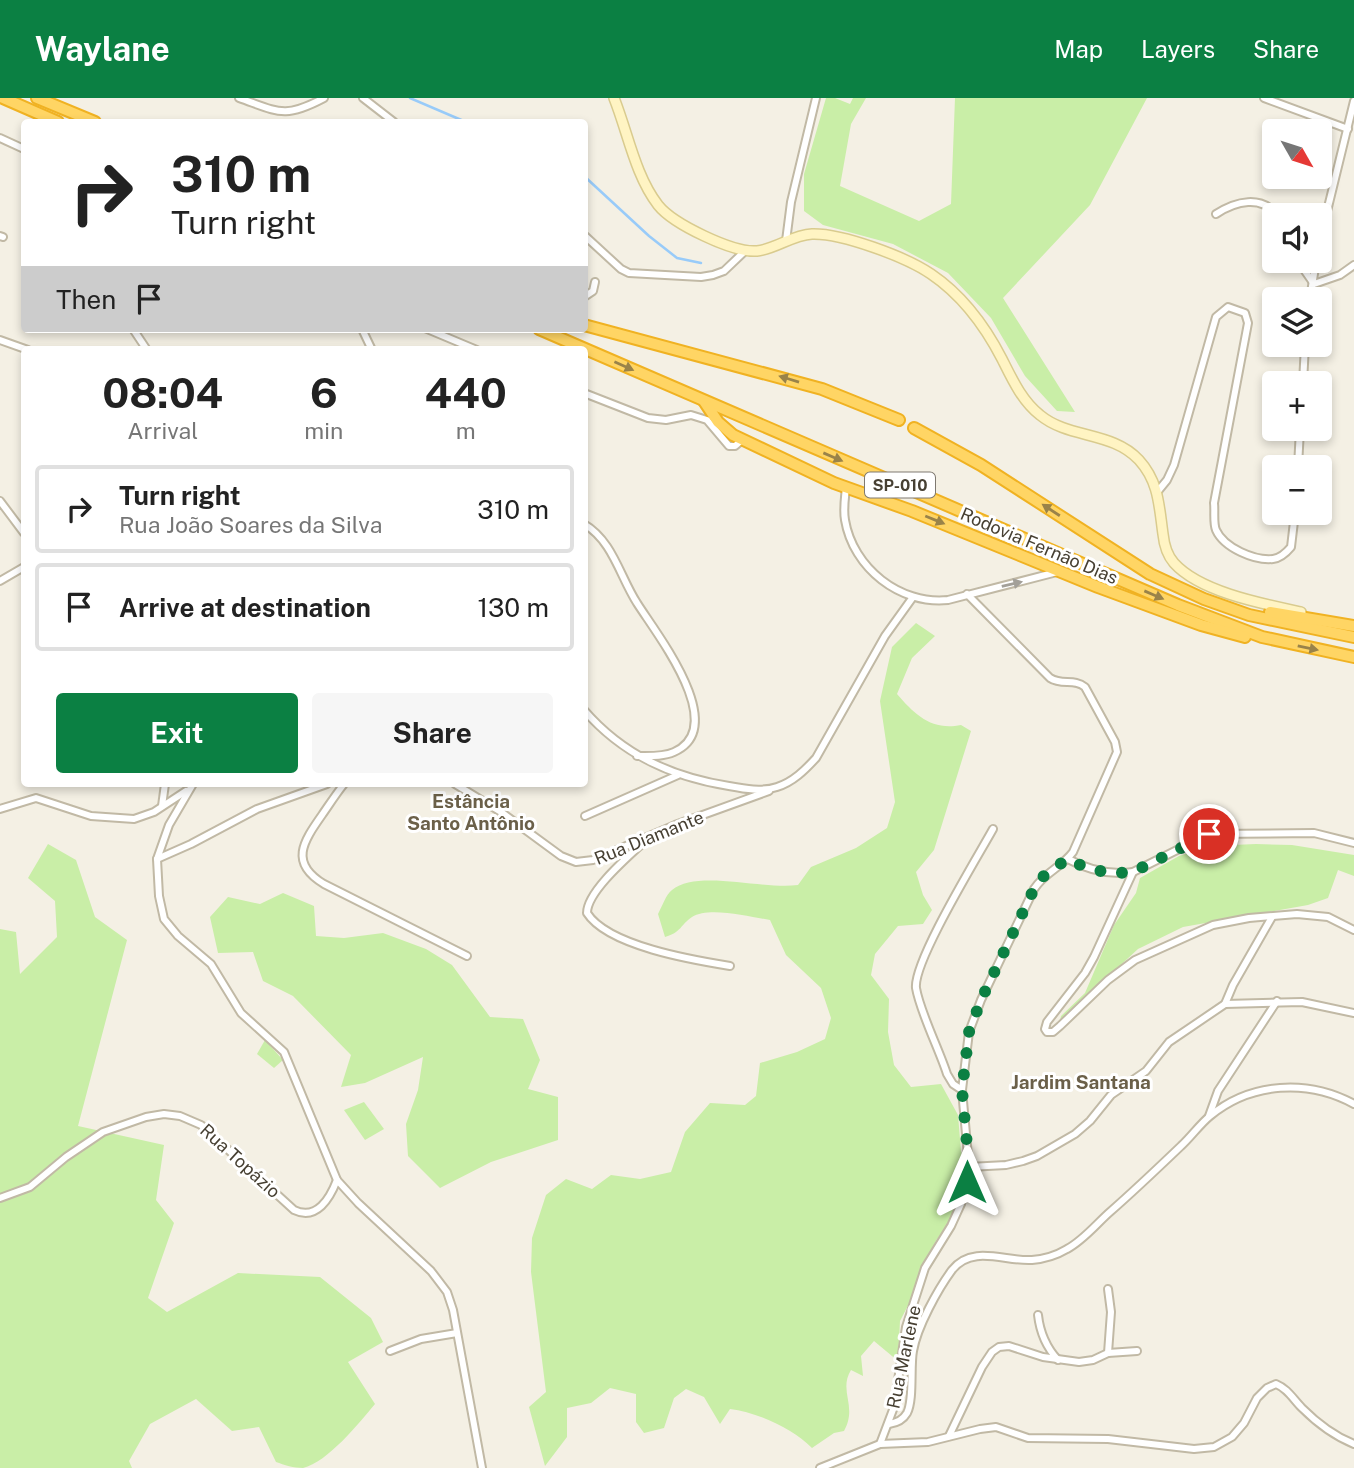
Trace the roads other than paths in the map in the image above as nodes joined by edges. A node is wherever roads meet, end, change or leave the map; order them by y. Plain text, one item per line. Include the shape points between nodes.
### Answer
1 (3, 98) edge
2 (37, 98) edge
3 (239, 98) edge
4 (324, 98) edge
5 (363, 98) edge
6 (614, 98) edge
7 (816, 98) edge
8 (1264, 98) edge
9 (1354, 101) edge
10 (51, 119) edge
11 (87, 119) edge
12 (390, 119) edge
13 (1348, 129) junction
14 (0, 138) edge
15 (21, 148) edge
16 (1329, 203) edge
17 (1262, 204) edge
18 (1216, 214) dead end
19 (588, 239) edge
20 (786, 241) junction
21 (746, 250) junction
22 (1354, 265) edge
23 (1306, 273) edge
24 (1315, 273) edge
25 (595, 282) dead end
26 (1314, 284) junction
27 (1313, 287) edge
28 (588, 295) edge
29 (588, 326) edge
30 (437, 333) edge
31 (548, 333) edge
32 (0, 340) edge
33 (467, 346) edge
34 (578, 346) edge
35 (21, 348) edge
36 (588, 350) edge
37 (588, 395) edge
38 (704, 401) junction
39 (899, 420) dead end
40 (914, 428) dead end
41 (742, 440) junction
42 (846, 487) junction
43 (1158, 491) junction
44 (0, 500) edge
45 (1294, 525) edge
46 (588, 527) edge
47 (21, 529) edge
48 (21, 569) edge
49 (1058, 572) junction
50 (0, 580) edge
51 (967, 594) junction
52 (913, 597) junction
53 (1249, 615) junction
54 (1354, 624) edge
55 (1262, 637) junction
56 (1354, 637) edge
57 (1354, 657) edge
58 (588, 714) edge
59 (637, 756) junction
60 (678, 775) junction
61 (165, 787) edge
62 (190, 787) edge
63 (191, 787) edge
64 (319, 787) edge
65 (342, 787) edge
66 (460, 787) edge
67 (777, 787) junction
68 (162, 806) junction
69 (0, 809) edge
70 (585, 816) dead end
71 (993, 829) dead end
72 (650, 836) junction
73 (1354, 842) edge
74 (157, 859) junction
75 (1068, 859) junction
76 (1133, 872) junction
77 (1272, 917) junction
78 (1354, 930) edge
79 (467, 956) dead end
80 (730, 966) dead end
81 (1278, 1001) junction
82 (1225, 1004) junction
83 (1354, 1013) edge
84 (962, 1090) junction
85 (1354, 1104) edge
86 (1209, 1116) junction
87 (969, 1167) junction
88 (337, 1180) junction
89 (0, 1198) edge
90 (1108, 1289) dead end
91 (1038, 1315) dead end
92 (457, 1333) junction
93 (390, 1352) dead end
94 (1137, 1352) dead end
95 (1108, 1353) junction
96 (1058, 1360) junction
97 (889, 1424) junction
98 (949, 1436) junction
99 (880, 1444) junction
100 (1354, 1444) edge
101 (834, 1465) edge
102 (482, 1468) edge
103 (820, 1468) edge

1 - 10 highway
2 - 11 highway
3 - 4 street via 286,113
5 - 12 street
6 - 21 street via 658,206 681,224
7 - 20 street
8 - 13 street
9 - 13 street
13 - 16 street
14 - 15 street
17 - 18 street via 1236,204
19 - 21 street via 621,269 638,274 713,275
20 - 21 street
20 - 43 street via 802,235 827,236 873,247 931,274 974,314 1019,392 1040,416 1124,446 1146,469
22 - 26 street
23 - 26 street
24 - 26 street
25 - 28 street
26 - 27 street
39 -> 29 highway via 822,389
30 - 33 street
31 -> 34 highway, Rodovia Fernão Dias / SP-010
32 - 35 street
36 -> 38 highway, Rodovia Fernão Dias / SP-010
37 - 41 street via 648,418 691,415 707,420 729,446
38 - 41 highway via 718,422
38 -> 55 highway, Rodovia Fernão Dias / SP-010
53 -> 40 highway, Rodovia Fernão Dias via 1150,574 981,465
41 - 42 highway
42 -> 49 highway
42 - 52 street via 845,520 853,545 880,579
43 - 45 street via 1174,465 1216,317 1228,307 1237,308 1248,323 1214,503 1215,528 1222,540 1237,550 1271,560 1291,547
43 - 54 street via 1165,544 1183,571 1213,587 1266,604
44 - 47 street
46 - 59 street via 607,545 680,670 692,703 693,726 687,743 672,753
48 - 50 street
51 -> 49 street
49 - 55 highway via 1201,625
51 - 52 street via 929,602
51 - 75 street, Rua Marlene via 1050,678 1085,687 1115,742 1115,758
52 - 67 street, Rua Diamante via 879,646 827,743 804,772
53 - 54 highway via 1258,610
53 - 56 highway, Rodovia Fernão Dias
55 -> 57 highway, Rodovia Fernão Dias / SP-010
58 - 59 street
59 - 60 street
60 - 67 street via 742,789
60 - 70 street
61 - 68 street
62 - 68 street
63 - 74 street via 169,825
64 - 74 street via 257,809
65 - 79 street via 306,840 302,854 306,867 324,884
66 - 72 street, Rua Diamante via 576,862 593,860
67 - 72 street, Rua Diamante
68 - 69 street via 144,817 122,820 91,816 36,798
71 - 84 street via 924,955 916,979 947,1074
72 - 80 street via 590,900 587,913 600,926 659,952
73 - 76 street via 1314,833 1209,834
74 - 88 street via 164,919 211,964 241,1013 284,1052
75 - 76 street via 1105,872
75 - 84 street, Rua Marlene via 1040,880 981,1000 969,1032
76 - 77 street via 1094,957 1045,1027 1047,1032 1053,1032 1120,970 1156,949 1213,925
77 - 78 street via 1328,917
77 - 82 street
81 - 82 street
81 - 83 street
81 - 86 street via 1218,1091
82 - 87 street via 1169,1042 1146,1070 1111,1095 1075,1134 1023,1161
84 - 87 street, Rua Marlene
85 - 86 street via 1307,1087 1284,1087 1240,1096
86 - 97 street via 1070,1248 1030,1261 984,1255 967,1258 954,1267 916,1339 906,1414
87 - 97 street, Rua Marlene via 961,1204 925,1268 910,1314
88 - 89 street, Rua Topázio via 323,1206 302,1214 201,1125 164,1114 103,1132 30,1186
88 - 92 street via 440,1281
90 - 95 street
91 - 96 street via 1047,1346
92 - 93 street via 421,1339
92 - 102 street
94 - 95 street
95 - 96 street via 1079,1362
96 - 98 street via 999,1347 982,1367
97 - 99 street, Rua Marlene
98 - 99 street via 928,1442
98 - 100 street via 996,1427 1028,1438 1108,1439 1194,1450 1214,1447 1232,1437 1257,1398 1276,1384 1322,1426
99 - 101 street
101 - 103 street

